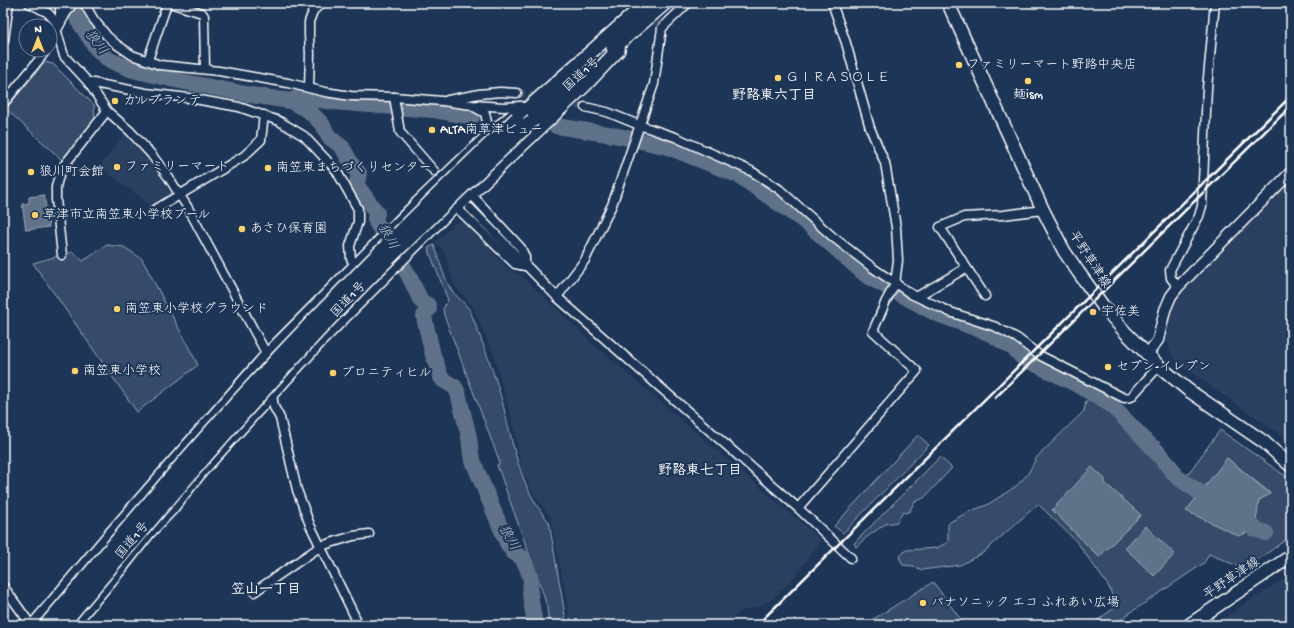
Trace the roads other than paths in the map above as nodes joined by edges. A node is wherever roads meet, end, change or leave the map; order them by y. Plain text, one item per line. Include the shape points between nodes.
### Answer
1 (9, 3) edge
2 (29, 3) edge
3 (60, 3) edge
4 (73, 3) edge
5 (84, 3) edge
6 (170, 3) edge
7 (308, 3) edge
8 (322, 3) edge
9 (646, 3) edge
10 (665, 3) edge
11 (688, 3) edge
12 (832, 3) edge
13 (948, 3) edge
14 (1215, 3) edge
15 (313, 11) junction
16 (53, 18) edge
17 (60, 22) junction
18 (58, 27) edge
19 (58, 38) edge
20 (615, 38) junction
21 (3, 40) edge
22 (40, 58) edge
23 (148, 60) junction
24 (205, 69) junction
25 (88, 82) junction
26 (309, 87) junction
27 (516, 93) tunnel mouth
28 (394, 97) junction
29 (442, 101) junction
30 (3, 104) edge
31 (472, 105) junction
32 (585, 107) tunnel mouth
33 (107, 111) junction
34 (519, 112) junction
35 (264, 115) junction
36 (639, 125) junction
37 (485, 136) junction
38 (434, 171) dead end
39 (1291, 172) edge
40 (470, 193) junction
41 (179, 195) junction
42 (456, 207) junction
43 (470, 208) dead end
44 (1043, 210) junction
45 (153, 211) dead end
46 (62, 254) dead end
47 (354, 264) junction
48 (525, 266) junction
49 (966, 268) junction
50 (342, 276) junction
51 (1178, 287) junction
52 (893, 289) junction
53 (368, 295) junction
54 (918, 296) junction
55 (985, 296) dead end
56 (557, 297) junction
57 (266, 353) junction
58 (1147, 355) junction
59 (1159, 366) junction
60 (272, 398) junction
61 (1291, 466) edge
62 (798, 508) junction
63 (369, 534) dead end
64 (321, 546) junction
65 (1291, 556) edge
66 (851, 558) dead end
67 (3, 586) edge
68 (254, 592) dead end
69 (31, 625) edge
70 (46, 625) edge
71 (62, 625) edge
72 (75, 625) edge
73 (359, 625) edge
74 (1189, 625) edge

1 - 21 street
2 - 16 street
3 - 17 street
4 - 17 street
5 - 23 street via 107,36 132,55
6 - 23 street via 167,4
6 - 24 street via 202,13 204,16
7 - 15 street
8 - 15 street
9 - 20 highway, 国道1号
10 - 20 highway, 国道1号
11 - 36 street via 661,27 654,84
12 - 52 street via 870,128 885,163 896,227 898,260
13 - 44 main road, 平野草津線
14 - 51 street via 1207,88 1202,206 1200,216 1170,270 1171,278
15 - 26 street via 309,22
17 - 18 street
19 - 25 street via 64,56
20 - 34 highway, 国道1号
20 - 40 highway via 618,50 585,85
20 - 71 highway, 国道1号, bridge via 322,327 230,428
22 - 30 street
23 - 24 street via 160,64
24 - 26 street
25 - 33 street
25 - 35 street via 239,107
26 - 28 street via 351,96
27 - 29 street via 479,94
28 - 29 street
28 - 38 street via 400,132
29 - 31 street
31 - 34 street via 510,108
31 - 37 street via 485,113
32 - 36 street via 607,112
33 - 41 street via 151,154
33 - 46 street via 62,168 58,179 56,199
34 - 37 street
34 - 70 highway, 国道1号, bridge via 278,357 189,456
35 - 41 street via 261,140 244,156
35 - 47 street via 304,136 336,170 358,209 358,222 350,246
36 - 52 street via 675,137 751,171 779,189
36 - 56 street via 612,204 585,260
37 - 47 street
39 - 51 street
40 - 42 highway
40 - 48 street via 521,248
41 - 45 street
41 - 57 street
42 - 48 street via 515,264
42 - 53 street
43 - 48 street
44 - 49 street via 964,217 940,227
44 - 58 main road, 平野草津線 via 1064,251 1079,273 1121,327
47 - 50 street
48 - 56 street
49 - 54 street
49 - 55 street
50 - 53 street
50 - 57 street
51 - 58 street via 1165,310 1158,340
52 - 54 street
52 - 62 street via 873,331 917,371
53 - 60 street
54 - 59 street via 950,312 996,327 1017,338 1038,354 1124,398 1130,397
56 - 62 street
57 - 60 street
57 - 69 street
58 - 59 main road, 平野草津線
59 - 61 main road, 平野草津線 via 1188,390 1264,442
60 - 64 street via 280,418 297,490
60 - 72 street via 203,472
62 - 66 street
63 - 64 street
64 - 68 street
64 - 73 street
65 - 74 main road, 平野草津線
67 - 69 street

